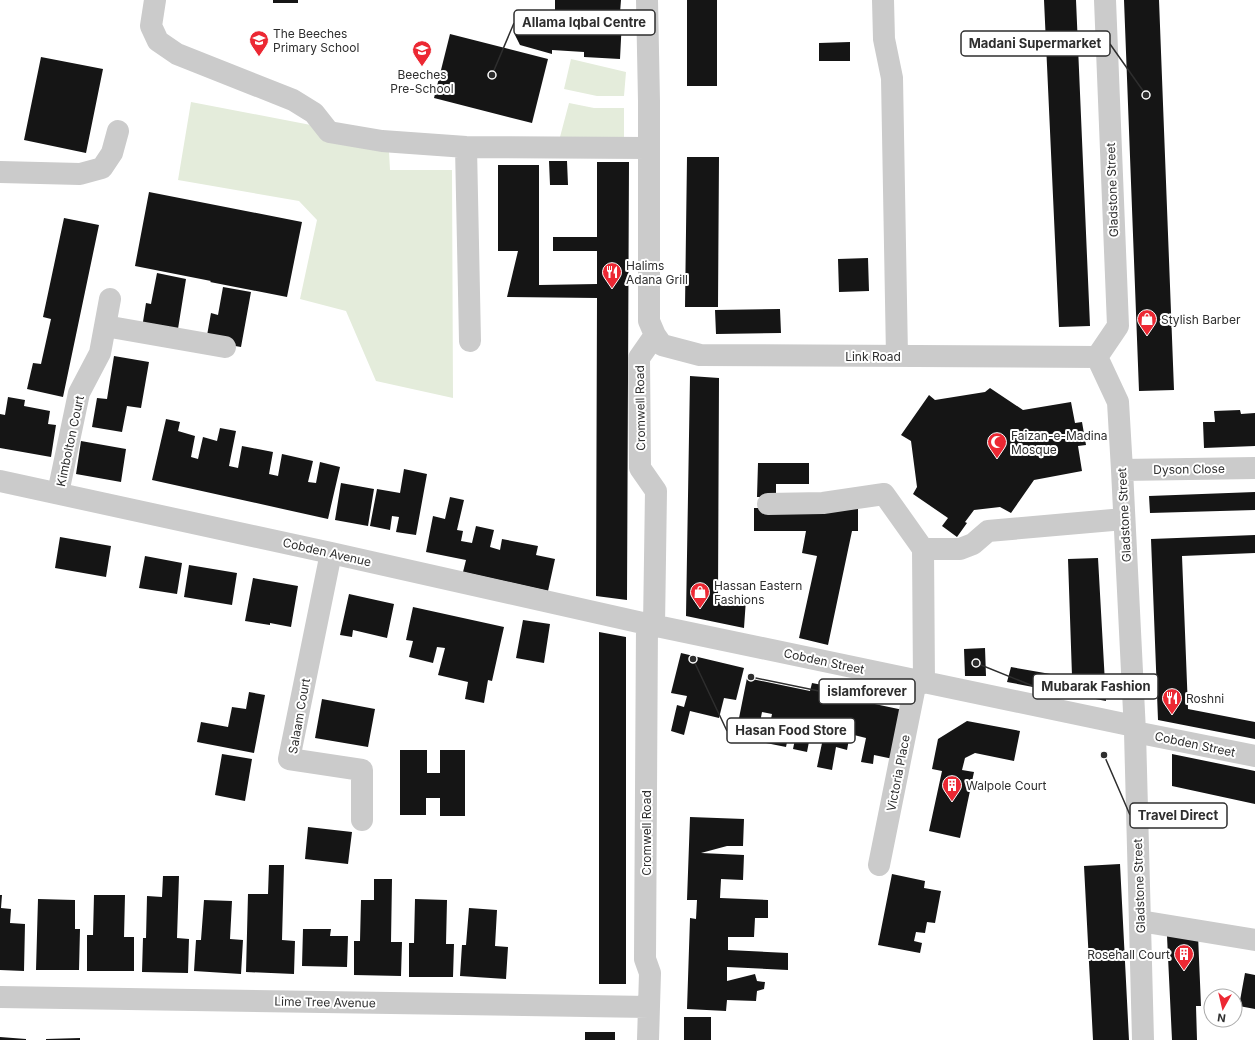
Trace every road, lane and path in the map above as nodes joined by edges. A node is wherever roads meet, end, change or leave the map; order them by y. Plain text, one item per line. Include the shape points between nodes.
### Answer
1 (155, 0) edge
2 (648, 0) edge
3 (883, 0) edge
4 (1105, 0) edge
5 (118, 130) dead end
6 (466, 147) junction
7 (649, 148) junction
8 (0, 172) edge
9 (110, 299) dead end
10 (105, 326) junction
11 (655, 335) junction
12 (470, 341) dead end
13 (225, 347) dead end
14 (897, 356) junction
15 (1097, 357) junction
16 (1255, 468) edge
17 (1122, 470) junction
18 (0, 481) edge
19 (58, 493) junction
20 (768, 504) dead end
21 (1124, 519) junction
22 (923, 549) junction
23 (331, 552) junction
24 (650, 625) junction
25 (920, 682) junction
26 (1134, 729) junction
27 (1255, 756) edge
28 (362, 820) dead end
29 (879, 865) dead end
30 (1140, 921) junction
31 (1255, 940) edge
32 (0, 997) edge
33 (649, 1008) junction
34 (648, 1040) edge
35 (1143, 1040) edge

1 - 6 street via 151,26 158,41 177,54 293,100 314,113 329,132 382,141
2 - 7 street
3 - 14 street via 884,39 892,78
4 - 15 street, Gladstone Street via 1118,326
5 - 8 street via 112,154 102,168 80,174
6 - 7 street
6 - 12 street
7 - 11 street via 649,322
9 - 10 street, Kimbolton Court
10 - 13 street
10 - 19 street, Kimbolton Court via 100,353 79,393
11 - 14 street, Link Road via 662,345 700,355
11 - 24 street, Cromwell Road via 639,358 640,468 656,491
14 - 15 street, Link Road
15 - 17 street, Gladstone Street via 1118,402
16 - 17 street, Dyson Close
17 - 21 street, Gladstone Street
18 - 19 street, Cobden Avenue
19 - 23 street, Cobden Avenue
20 - 22 street via 823,502 884,494
21 - 22 street via 988,531 973,544 960,549
21 - 26 street, Gladstone Street
22 - 25 street, Victoria Place
23 - 24 street, Cobden Avenue
23 - 28 street, Salaam Court via 289,758 362,770
24 - 25 street, Cobden Street
24 - 33 street, Cromwell Road via 645,959 650,973
25 - 26 street, Cobden Street
25 - 29 street, Victoria Place
26 - 27 street, Cobden Street
26 - 30 street, Gladstone Street
30 - 31 street
30 - 35 street, Gladstone Street
32 - 33 street, Lime Tree Avenue
33 - 34 street, Cromwell Road

